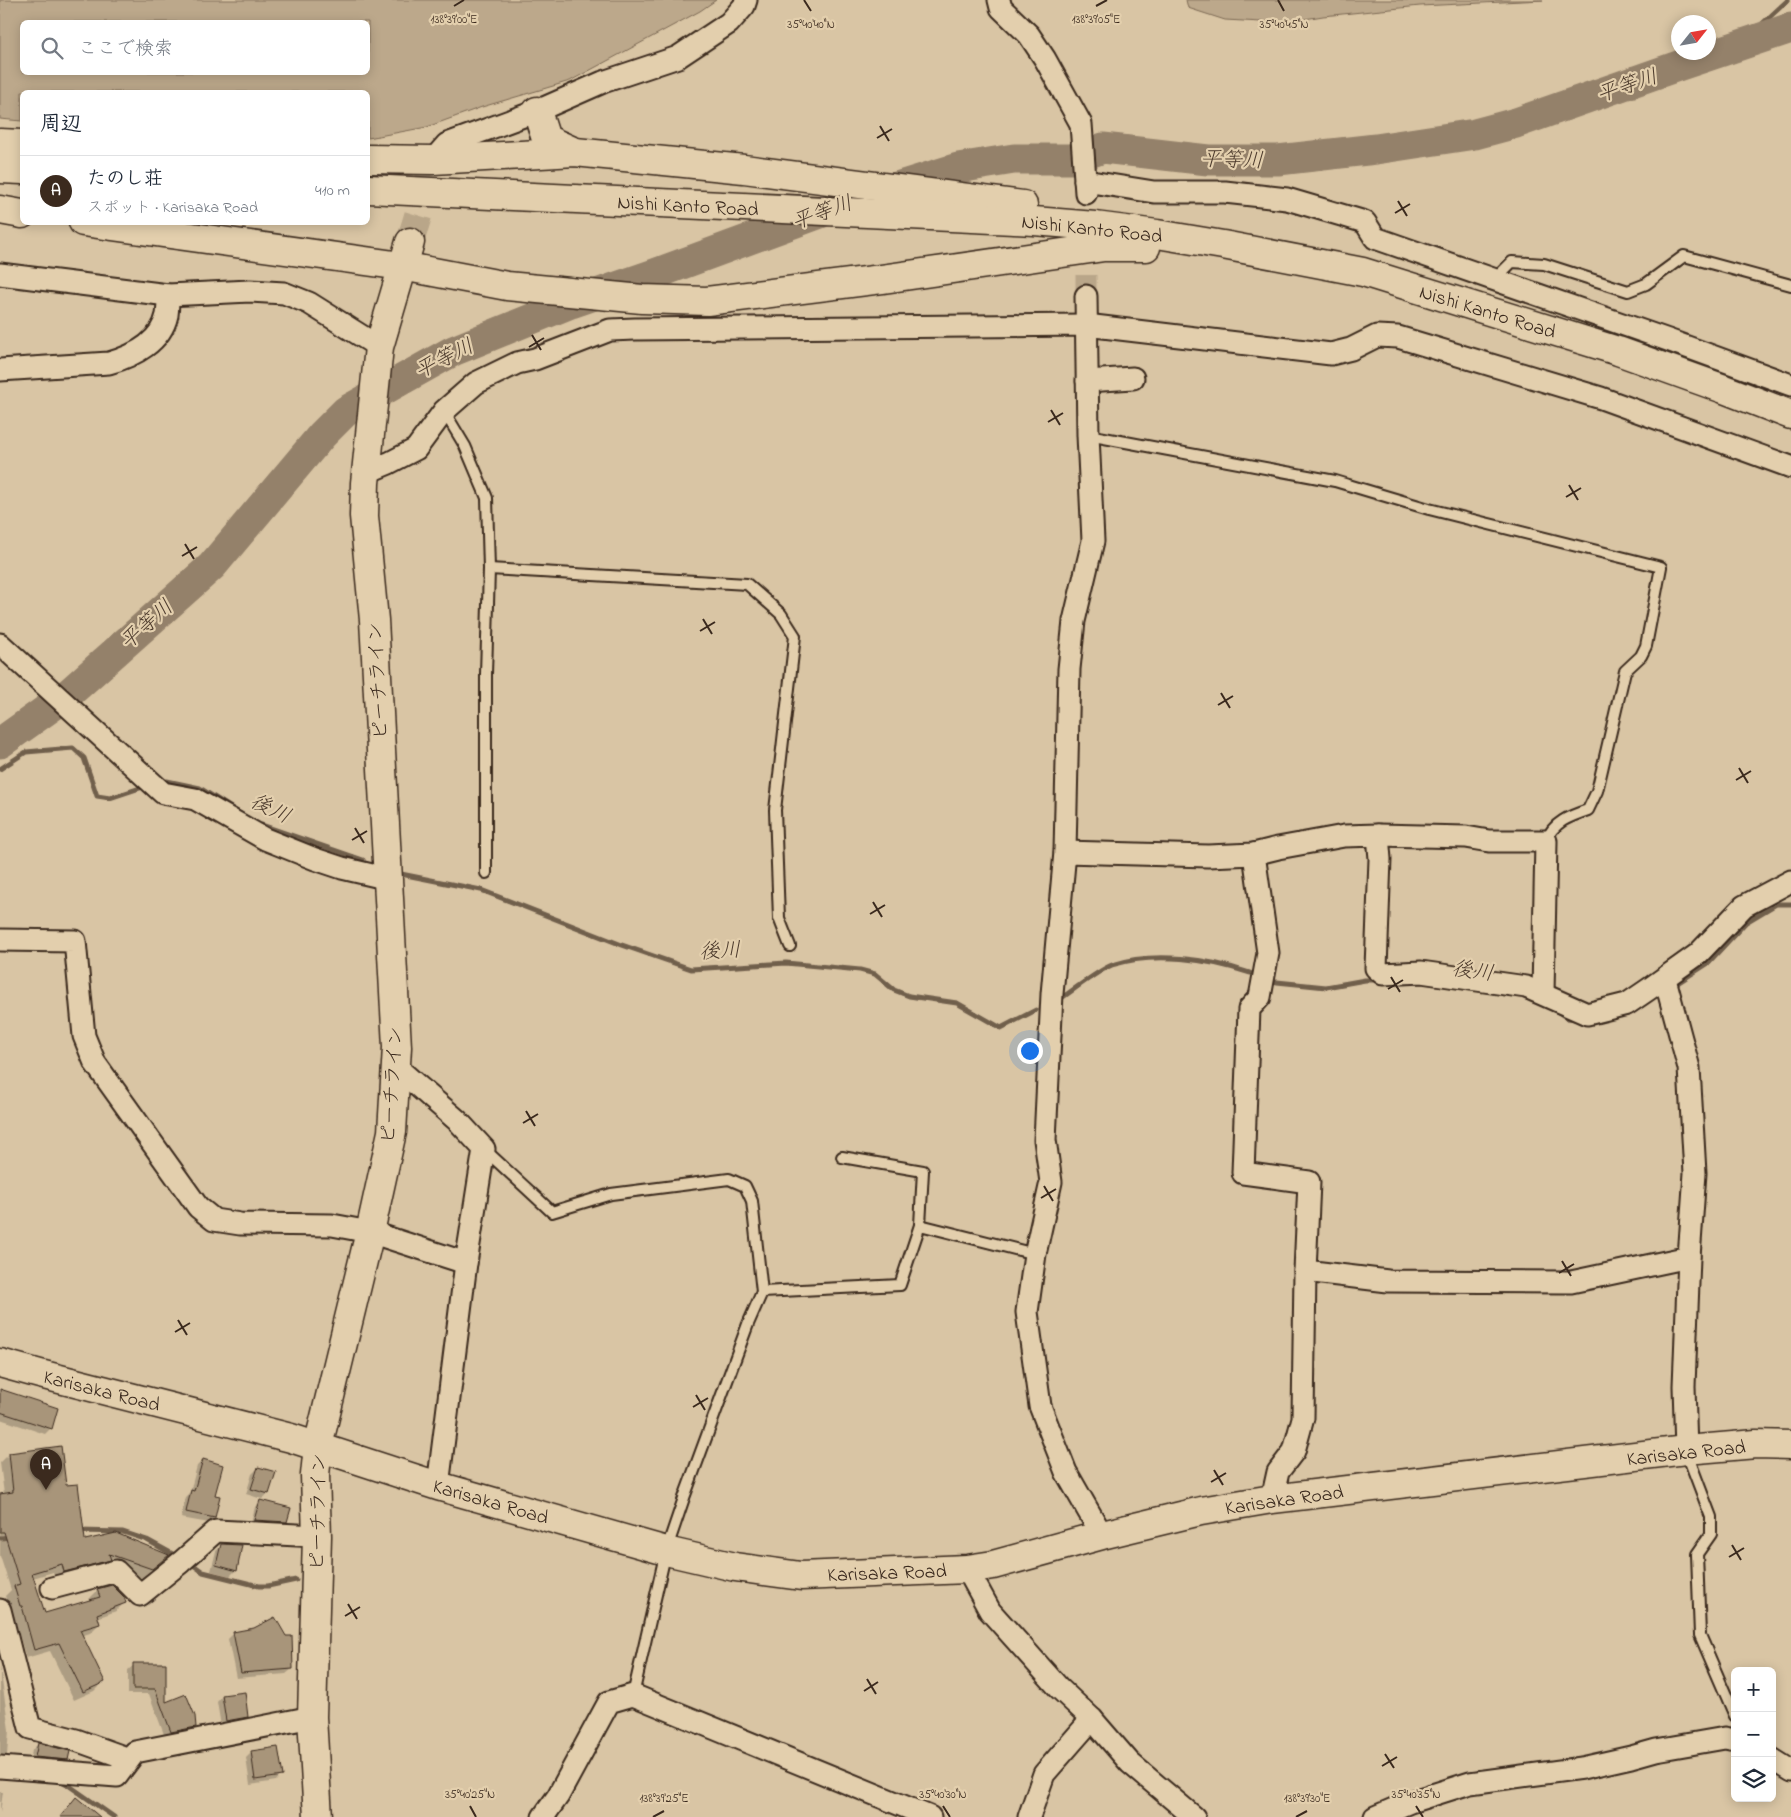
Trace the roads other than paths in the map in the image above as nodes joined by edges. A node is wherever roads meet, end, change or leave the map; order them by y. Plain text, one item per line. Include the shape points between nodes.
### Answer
1 (746, 0) edge
2 (999, 0) edge
3 (537, 111) junction
4 (0, 143) edge
5 (20, 144) edge
6 (575, 152) junction
7 (370, 159) edge
8 (432, 167) junction
9 (0, 168) edge
10 (20, 170) edge
11 (370, 189) edge
12 (0, 210) edge
13 (20, 214) edge
14 (113, 225) edge
15 (1157, 234) junction
16 (406, 254) junction
17 (1297, 258) junction
18 (0, 274) edge
19 (1494, 280) junction
20 (1791, 285) edge
21 (168, 295) junction
22 (1086, 296) tunnel mouth
23 (1086, 326) junction
24 (379, 347) junction
25 (0, 370) edge
26 (1133, 378) dead end
27 (1087, 382) junction
28 (1791, 385) edge
29 (444, 411) junction
30 (1791, 415) edge
31 (1088, 436) junction
32 (1791, 467) edge
33 (365, 473) junction
34 (489, 569) junction
35 (10, 659) edge
36 (1378, 834) junction
37 (1546, 841) junction
38 (1065, 852) junction
39 (1254, 854) junction
40 (486, 874) dead end
41 (389, 879) junction
42 (1791, 881) edge
43 (0, 940) edge
44 (790, 946) dead end
45 (1664, 979) junction
46 (1543, 994) junction
47 (395, 1066) junction
48 (484, 1149) junction
49 (842, 1157) dead end
50 (920, 1225) junction
51 (370, 1232) junction
52 (1035, 1254) junction
53 (1689, 1257) junction
54 (466, 1263) junction
55 (1305, 1271) junction
56 (762, 1292) junction
57 (0, 1362) edge
58 (1791, 1445) edge
59 (318, 1446) junction
60 (1686, 1450) junction
61 (438, 1486) junction
62 (1272, 1499) junction
63 (1102, 1535) junction
64 (317, 1536) junction
65 (666, 1551) junction
66 (967, 1568) junction
67 (52, 1588) dead end
68 (0, 1610) edge
69 (633, 1695) junction
70 (1733, 1712) edge
71 (312, 1717) junction
72 (1092, 1720) junction
73 (1731, 1739) edge
74 (130, 1759) junction
75 (1776, 1762) edge
76 (0, 1767) edge
77 (1791, 1771) edge
78 (318, 1817) edge
79 (543, 1817) edge
80 (930, 1817) edge
81 (1029, 1817) edge
82 (1194, 1817) edge
83 (1375, 1817) edge

1 - 3 street via 729,23 678,57 603,82
2 - 19 street via 1001,8 1028,35 1045,59 1081,124 1085,188 1225,192 1287,200 1365,222 1375,238
3 - 6 main road via 546,139
3 - 8 street via 448,144
4 - 5 main road
6 - 8 main road
6 - 15 main road via 744,168 1000,201 1101,219
7 - 8 main road
9 - 10 main road
11 - 15 main road, Nishi Kanto Road via 960,217 1095,226
12 - 13 main road
14 - 16 main road
15 - 17 main road, Nishi Kanto Road
16 - 17 main road via 507,286 642,299 708,301 1104,247
16 - 24 main road, ピーチライン
17 - 30 main road, Nishi Kanto Road via 1363,272 1618,351
18 - 21 street
19 - 20 lane via 1512,262 1544,264 1628,291 1646,284 1684,256
19 - 28 street
21 - 24 street via 284,293 309,303
21 - 25 street via 167,315 162,327 151,342 124,359 109,363
22 - 23 street
23 - 27 street
23 - 29 street via 610,330 499,371 476,383
23 - 32 street via 1331,354 1351,349 1377,336 1398,337 1601,398
24 - 33 main road, ピーチライン
26 - 27 street
27 - 31 street
29 - 33 street via 416,449
29 - 34 lane via 465,446 487,498
31 - 37 lane via 1335,481 1429,509 1661,567 1646,646 1641,656 1625,671 1597,791 1588,810 1567,816 1550,830
31 - 38 street via 1093,541 1074,621 1069,669
33 - 41 main road, ピーチライン via 364,516 374,620
34 - 40 lane
34 - 44 lane via 748,584 781,614 795,636 775,810 779,918
35 - 41 street via 163,792 195,798 265,839 315,859
36 - 37 street
36 - 39 street via 1344,836
36 - 46 street via 1376,968 1383,974 1421,972 1499,982
37 - 46 street
38 - 39 street
38 - 52 street via 1052,994 1045,1140 1051,1182
39 - 55 street via 1268,953 1260,997 1249,1009 1243,1173 1309,1182
41 - 47 main road, ピーチライン via 397,1047
42 - 45 street via 1744,906 1698,954
43 - 51 street via 76,941 84,1036 95,1063 198,1207 214,1220 240,1224 332,1225
45 - 46 street via 1627,1004 1586,1014
45 - 53 street via 1689,1068 1695,1173
47 - 48 street via 458,1121
47 - 51 main road, ピーチライン via 392,1132
48 - 54 street
48 - 56 lane via 552,1212 611,1194 729,1179 746,1186 752,1201
49 - 50 lane via 923,1172
50 - 52 lane
50 - 56 lane via 900,1285
51 - 54 street
51 - 59 main road, ピーチライン
52 - 63 street via 1027,1312 1040,1406 1066,1472
53 - 55 street via 1571,1282 1388,1282
53 - 60 street via 1684,1386
54 - 61 street
55 - 62 street via 1303,1418 1294,1451 1278,1472
56 - 65 lane
57 - 59 main road, Karisaka Road
58 - 60 main road, Karisaka Road via 1756,1444
59 - 61 main road, Karisaka Road
59 - 64 main road, ピーチライン via 315,1475
60 - 62 main road, Karisaka Road
60 - 70 lane via 1711,1517 1711,1534 1697,1554 1700,1635
61 - 65 main road, Karisaka Road
62 - 63 main road, Karisaka Road via 1201,1511
63 - 66 main road, Karisaka Road via 993,1565
64 - 67 street via 216,1530 140,1595 116,1571
64 - 71 main road, ピーチライン
65 - 66 main road, Karisaka Road via 734,1567 801,1576
65 - 69 lane
66 - 72 street via 990,1611
68 - 74 street via 30,1728
69 - 79 street via 609,1702 558,1796
69 - 80 street
71 - 74 street via 135,1752
71 - 78 main road, ピーチライン
72 - 81 street via 1044,1774
72 - 82 street via 1130,1763
73 - 83 street via 1656,1750 1582,1768 1470,1783
74 - 76 street via 117,1776
75 - 77 street

